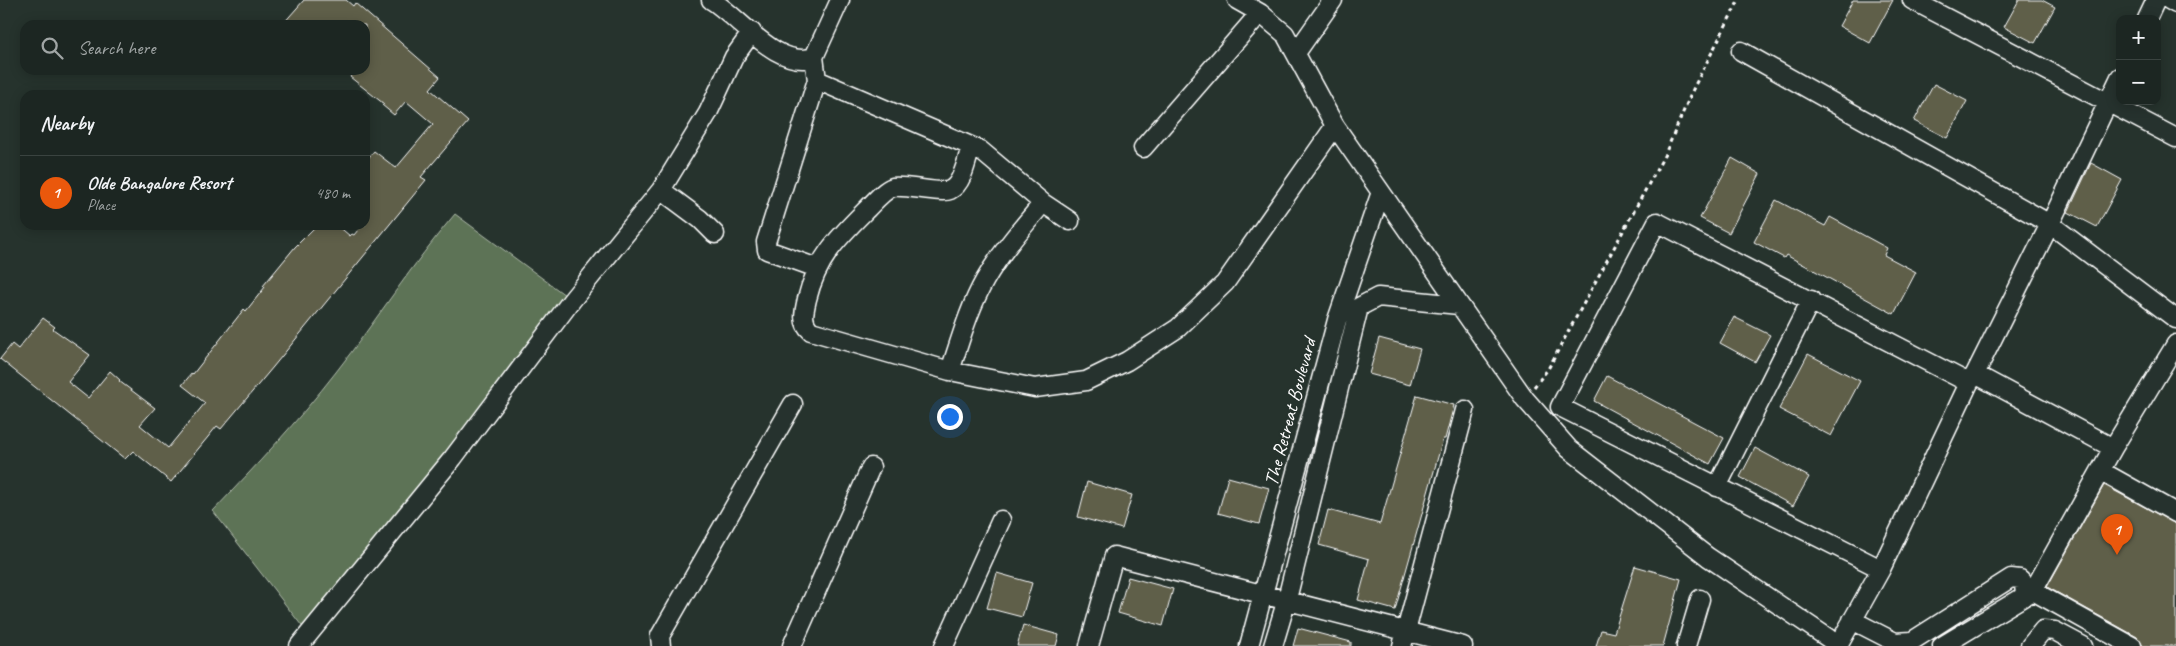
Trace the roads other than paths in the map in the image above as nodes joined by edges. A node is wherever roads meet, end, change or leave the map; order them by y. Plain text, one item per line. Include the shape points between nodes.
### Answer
1 (711, 0) edge
2 (840, 0) edge
3 (1237, 0) edge
4 (1333, 0) edge
5 (1912, 0) edge
6 (2156, 0) edge
7 (2169, 0) edge
8 (2176, 4) edge
9 (1260, 13) junction
10 (2149, 15) edge
11 (752, 32) junction
12 (1740, 51) dead end
13 (1296, 53) junction
14 (814, 57) junction
15 (817, 80) junction
16 (2116, 85) edge
17 (2108, 102) junction
18 (1335, 126) junction
19 (2176, 138) edge
20 (972, 146) junction
21 (1142, 148) dead end
22 (661, 190) junction
23 (1381, 192) junction
24 (1043, 203) junction
25 (1070, 221) dead end
26 (2050, 224) junction
27 (715, 234) dead end
28 (817, 268) junction
29 (1811, 300) junction
30 (1459, 304) junction
31 (2176, 319) edge
32 (2176, 344) edge
33 (950, 371) junction
34 (1972, 378) junction
35 (793, 404) dead end
36 (1465, 410) dead end
37 (2113, 448) junction
38 (871, 467) dead end
39 (2100, 471) junction
40 (1717, 487) junction
41 (2176, 513) edge
42 (1001, 520) dead end
43 (1881, 569) junction
44 (1264, 593) junction
45 (2029, 594) junction
46 (1287, 599) junction
47 (1700, 599) dead end
48 (1852, 620) junction
49 (1404, 638) edge
50 (299, 646) edge
51 (661, 646) edge
52 (792, 646) edge
53 (944, 646) edge
54 (1089, 646) edge
55 (1249, 646) edge
56 (1273, 646) edge
57 (1463, 646) edge
58 (1686, 646) edge
59 (1838, 646) edge
60 (1942, 646) edge
61 (2030, 646) edge
62 (2083, 646) edge
63 (2132, 646) edge

1 - 11 street
2 - 14 street
3 - 9 street
4 - 13 street
5 - 17 street
6 - 10 street
7 - 8 street
9 - 13 street via 1285,34
9 - 21 street
11 - 14 street via 766,46 791,58 805,60
11 - 22 street via 734,57 708,113
12 - 26 street
13 - 18 street
14 - 15 street
15 - 20 street
15 - 28 street via 766,242 766,250
16 - 17 street
17 - 19 street
17 - 26 street
18 - 23 street
18 - 33 street via 1225,283 1178,328 1127,361 1086,382 1035,388
20 - 24 street
20 - 28 street via 957,185 949,191 892,188 841,236
22 - 27 street
22 - 50 street via 572,300 453,458
23 - 30 street
23 - 44 street, The Retreat Boulevard via 1336,320
24 - 25 street
24 - 33 street via 1005,248 984,281
26 - 31 street
26 - 34 street
28 - 33 street via 804,310 805,326 811,331
29 - 34 street
29 - 40 street
29 - 40 street via 1657,222 1560,407
30 - 46 street via 1378,298 1360,307
30 - 59 street via 1525,399 1569,449 1708,557
32 - 37 street
34 - 37 street
34 - 43 street
35 - 51 street via 660,636
36 - 49 street
37 - 39 street
38 - 52 street
39 - 41 street
39 - 45 street
40 - 43 street
42 - 53 street
43 - 48 street
44 - 46 street
44 - 54 street via 1114,556
44 - 55 street, The Retreat Boulevard
45 - 48 street via 2020,579 2011,578 1918,638 1904,642 1895,642
45 - 60 street
45 - 63 street
46 - 49 street
46 - 56 street
47 - 58 street
48 - 59 street
49 - 57 street
61 - 62 street via 2043,630 2055,631

